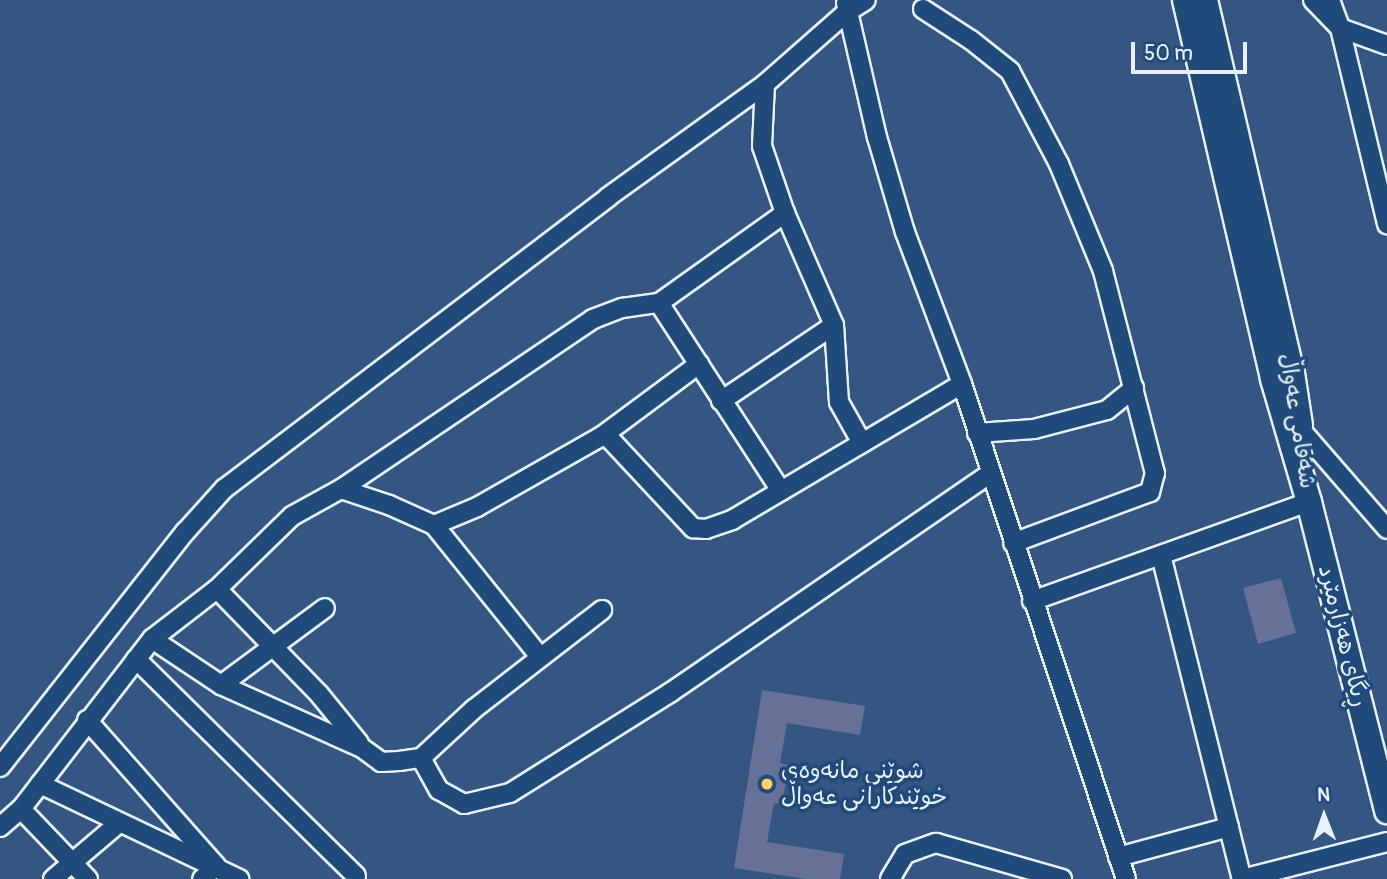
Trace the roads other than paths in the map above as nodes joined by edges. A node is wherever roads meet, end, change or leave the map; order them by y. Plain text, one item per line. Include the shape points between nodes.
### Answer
1 (866, 0) edge
2 (1185, 0) edge
3 (1205, 0) edge
4 (1312, 0) edge
5 (1330, 0) edge
6 (846, 6) edge
7 (923, 9) dead end
8 (1340, 28) junction
9 (1387, 45) edge
10 (765, 84) junction
11 (1382, 177) edge
12 (785, 213) junction
13 (1387, 224) edge
14 (659, 303) junction
15 (834, 325) junction
16 (699, 364) junction
17 (961, 384) junction
18 (1134, 388) junction
19 (722, 401) junction
20 (1301, 429) junction
21 (976, 433) junction
22 (602, 436) junction
23 (862, 443) junction
24 (989, 474) junction
25 (341, 489) junction
26 (781, 491) junction
27 (1309, 502) junction
28 (434, 525) junction
29 (1387, 529) edge
30 (1013, 543) junction
31 (1161, 555) junction
32 (217, 589) junction
33 (1032, 601) junction
34 (325, 608) dead end
35 (602, 610) dead end
36 (152, 639) junction
37 (272, 647) junction
38 (540, 657) junction
39 (136, 659) junction
40 (220, 685) junction
41 (87, 720) junction
42 (362, 748) junction
43 (421, 758) junction
44 (0, 767) edge
45 (40, 784) junction
46 (21, 808) junction
47 (1387, 811) edge
48 (119, 823) junction
49 (0, 827) edge
50 (1229, 827) junction
51 (1387, 842) edge
52 (1118, 857) junction
53 (73, 863) junction
54 (216, 866) junction
55 (355, 876) dead end
56 (53, 879) edge
57 (88, 879) edge
58 (202, 879) edge
59 (239, 879) edge
60 (890, 879) edge
61 (1062, 879) edge
62 (1126, 879) edge
63 (1242, 879) edge

1 - 6 street
2 - 27 main road, شەقامی عەواڵ via 1273,379
3 - 20 main road, شەقامی عەواڵ via 1289,359
4 - 8 street
5 - 8 street
6 - 10 street
6 - 17 street via 905,232
7 - 18 street via 1010,71 1059,164 1103,271
8 - 9 street
8 - 11 street
10 - 12 street via 762,146
10 - 44 street via 608,197 212,500
11 - 13 street
12 - 14 street
12 - 15 street
14 - 16 street
14 - 25 street via 622,308 593,320
15 - 19 street
15 - 23 street via 839,402
16 - 19 street
16 - 22 street
17 - 21 street
17 - 23 street
18 - 21 street via 1107,410 1034,429
18 - 30 street via 1155,473 1150,492
19 - 26 street
20 - 27 main road, شەقامی عەواڵ
20 - 29 street
21 - 24 street
22 - 26 street via 608,437 693,528 706,529 732,520
22 - 28 street via 477,508
23 - 26 street
24 - 30 street
24 - 43 street via 671,692 510,793 464,804 439,790
25 - 28 street
25 - 32 street via 292,516
27 - 31 street
27 - 47 main road, ڕیگای هەزارمێرد
28 - 38 street
30 - 33 street
31 - 33 street
31 - 50 street
32 - 36 street
32 - 37 street
33 - 52 street
34 - 37 street
35 - 38 street
36 - 39 street
36 - 40 street
37 - 40 street
37 - 42 street via 319,694
38 - 43 street
39 - 41 street
39 - 55 street
40 - 42 street
41 - 45 street
41 - 54 street
42 - 43 street via 381,762
45 - 46 street
45 - 48 street
46 - 49 street
46 - 53 street
48 - 53 street
48 - 54 street
50 - 52 street
50 - 63 street
51 - 63 street
52 - 62 street
53 - 56 street
53 - 57 street
54 - 58 street
54 - 59 street
60 - 61 street via 905,854 936,843

